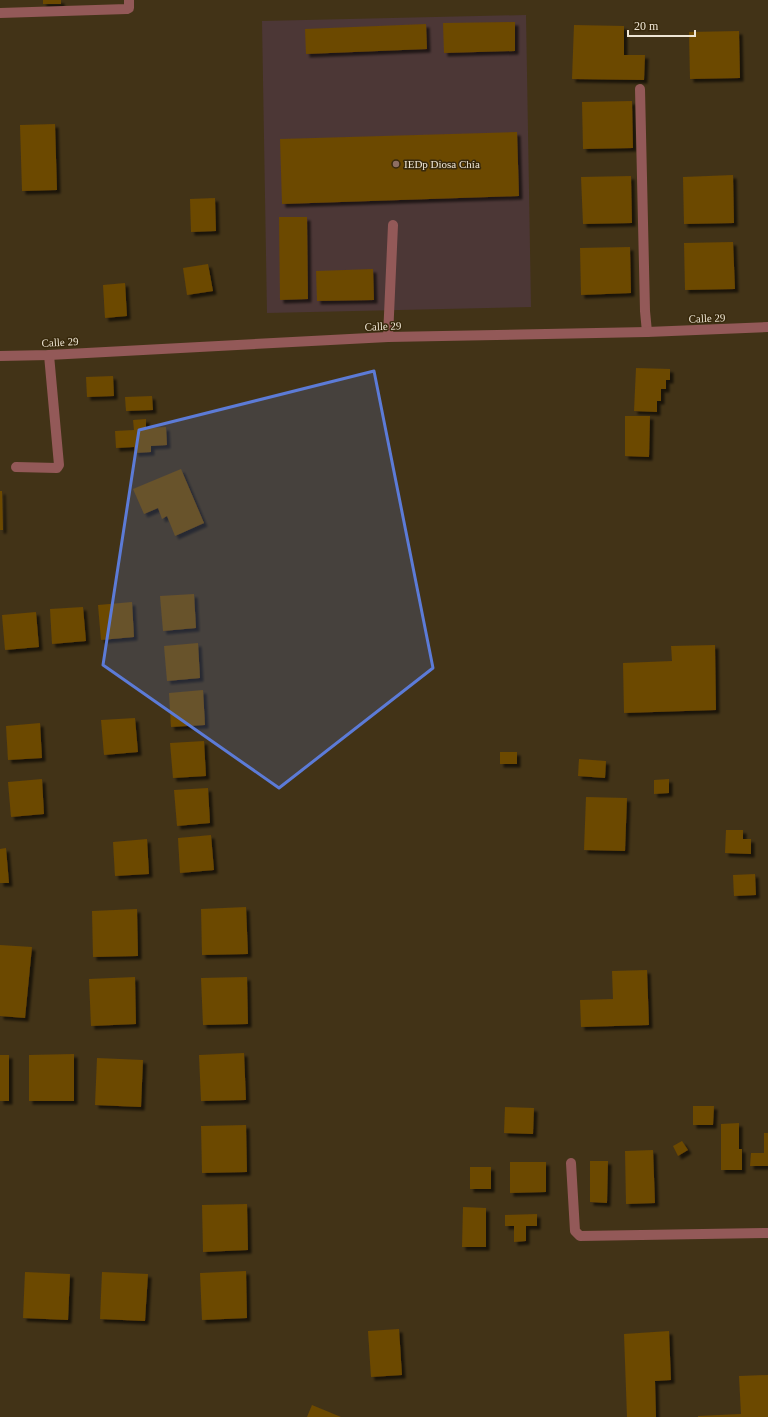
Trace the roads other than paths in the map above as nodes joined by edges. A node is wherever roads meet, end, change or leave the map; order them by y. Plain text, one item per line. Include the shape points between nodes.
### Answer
1 (129, 0) edge
2 (0, 13) edge
3 (640, 89) dead end
4 (393, 225) dead end
5 (768, 327) edge
6 (647, 332) junction
7 (388, 337) junction
8 (49, 355) junction
9 (0, 356) edge
10 (16, 467) dead end
11 (571, 1163) dead end
12 (768, 1233) edge

1 - 2 street via 127,9
3 - 6 street
4 - 7 street
5 - 6 street, Calle 29
6 - 7 street, Calle 29
7 - 8 street, Calle 29
8 - 9 street, Calle 29
8 - 10 street via 59,465 57,468
11 - 12 street via 575,1231 580,1236

